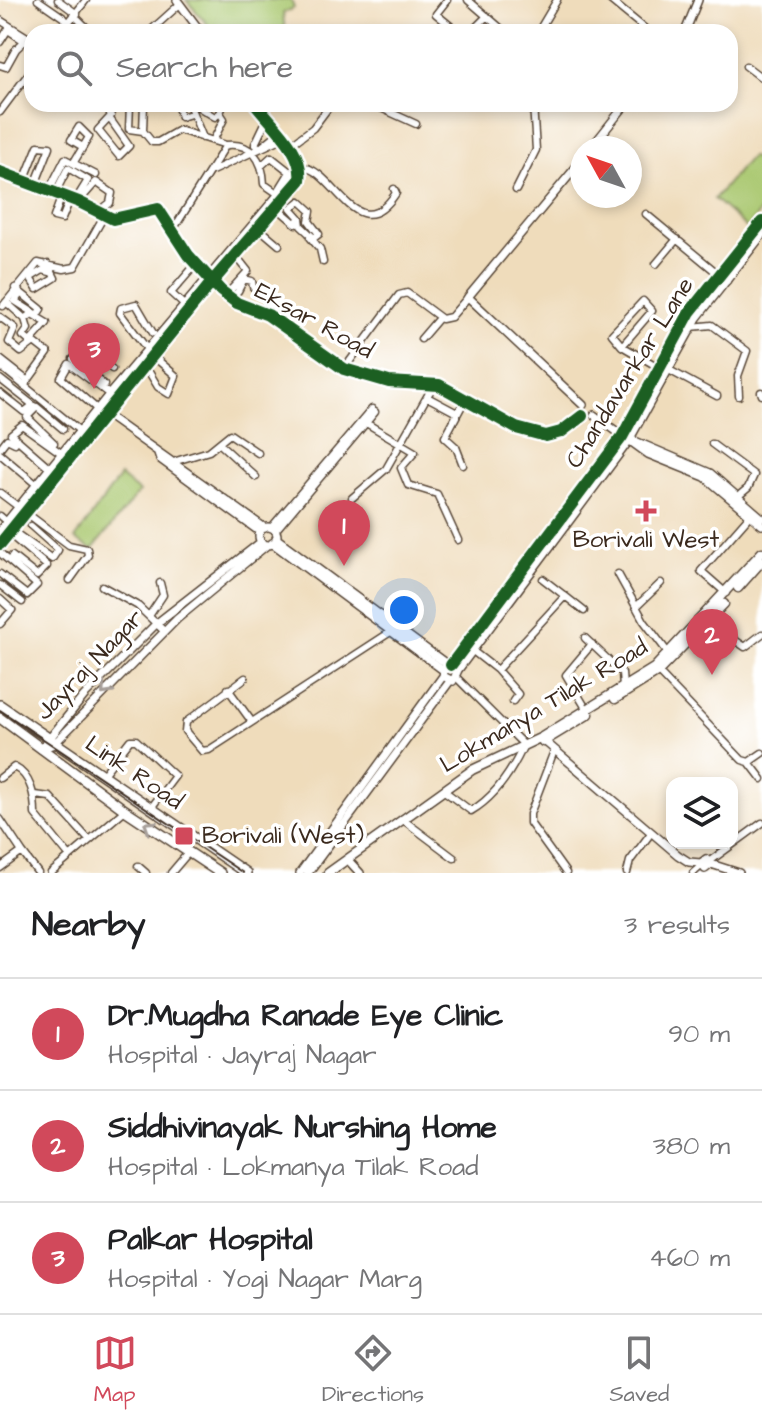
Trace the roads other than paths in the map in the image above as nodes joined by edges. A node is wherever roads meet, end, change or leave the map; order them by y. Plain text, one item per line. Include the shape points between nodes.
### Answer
1 (38, 0) edge
2 (58, 0) edge
3 (86, 0) edge
4 (447, 0) edge
5 (468, 0) edge
6 (557, 0) edge
7 (610, 0) edge
8 (698, 0) edge
9 (178, 2) edge
10 (76, 15) junction
11 (487, 16) junction
12 (0, 20) edge
13 (82, 22) edge
14 (69, 23) joint
15 (157, 24) edge
16 (195, 24) edge
17 (448, 24) edge
18 (479, 24) edge
19 (496, 24) edge
20 (543, 24) edge
21 (639, 24) edge
22 (688, 24) edge
23 (9, 28) junction
24 (24, 37) edge
25 (0, 42) edge
26 (24, 43) edge
27 (0, 65) edge
28 (746, 66) dead end
29 (762, 78) edge
30 (24, 80) edge
31 (0, 112) edge
32 (108, 112) edge
33 (130, 112) edge
34 (144, 112) edge
35 (179, 112) edge
36 (207, 112) edge
37 (262, 112) edge
38 (325, 112) edge
39 (390, 112) edge
40 (534, 112) edge
41 (620, 112) edge
42 (220, 113) joint
43 (191, 114) joint
44 (110, 119) junction
45 (267, 119) junction
46 (416, 124) dead end
47 (143, 131) junction
48 (601, 136) edge
49 (203, 138) junction
50 (276, 139) junction
51 (213, 141) junction
52 (226, 145) junction
53 (265, 146) junction
54 (289, 146) junction
55 (83, 147) dead end
56 (254, 153) junction
57 (46, 162) dead end
58 (74, 162) junction
59 (261, 166) junction
60 (301, 170) junction
61 (212, 171) junction
62 (3, 174) edge
63 (570, 174) edge
64 (96, 175) dead end
65 (24, 181) junction
66 (0, 183) edge
67 (394, 189) dead end
68 (516, 190) dead end
69 (56, 192) junction
70 (274, 205) junction
71 (101, 214) junction
72 (646, 214) dead end
73 (762, 222) edge
74 (259, 228) junction
75 (299, 228) junction
76 (173, 230) junction
77 (762, 235) edge
78 (677, 239) junction
79 (279, 245) dead end
80 (233, 252) junction
81 (323, 262) dead end
82 (656, 264) dead end
83 (49, 268) junction
84 (191, 270) dead end
85 (720, 275) junction
86 (28, 276) junction
87 (210, 279) junction
88 (727, 281) junction
89 (238, 291) dead end
90 (226, 295) junction
91 (468, 297) junction
92 (183, 310) junction
93 (265, 314) junction
94 (0, 317) edge
95 (25, 319) junction
96 (437, 320) junction
97 (691, 327) junction
98 (160, 335) junction
99 (421, 339) dead end
100 (622, 346) junction
101 (150, 352) junction
102 (0, 359) edge
103 (142, 361) junction
104 (0, 367) edge
105 (112, 369) dead end
106 (344, 369) junction
107 (664, 369) junction
108 (0, 379) edge
109 (11, 381) junction
110 (125, 382) junction
111 (26, 384) junction
112 (433, 386) junction
113 (110, 392) junction
114 (0, 393) edge
115 (29, 396) junction
116 (717, 396) dead end
117 (739, 396) dead end
118 (427, 397) junction
119 (466, 398) junction
120 (583, 405) junction
121 (100, 411) junction
122 (457, 413) junction
123 (51, 414) junction
124 (594, 415) junction
125 (582, 416) junction
126 (366, 423) junction
127 (359, 428) junction
128 (63, 429) dead end
129 (82, 433) junction
130 (627, 439) junction
131 (402, 443) junction
132 (220, 444) junction
133 (712, 444) dead end
134 (0, 451) edge
135 (62, 452) junction
136 (158, 453) junction
137 (258, 453) dead end
138 (176, 461) junction
139 (463, 465) dead end
140 (49, 469) junction
141 (256, 477) dead end
142 (37, 485) junction
143 (0, 493) edge
144 (352, 498) dead end
145 (735, 499) junction
146 (226, 502) junction
147 (24, 508) junction
148 (750, 515) junction
149 (762, 518) edge
150 (3, 519) edge
151 (762, 525) edge
152 (31, 526) dead end
153 (46, 527) junction
154 (7, 531) edge
155 (40, 534) junction
156 (269, 536) junction
157 (458, 540) dead end
158 (0, 544) edge
159 (762, 552) edge
160 (0, 553) edge
161 (12, 556) dead end
162 (762, 561) edge
163 (0, 574) edge
164 (618, 574) dead end
165 (543, 579) dead end
166 (70, 580) dead end
167 (160, 583) dead end
168 (661, 583) dead end
169 (102, 586) dead end
170 (1, 587) edge
171 (726, 593) junction
172 (565, 596) junction
173 (0, 599) edge
174 (22, 602) dead end
175 (636, 607) junction
176 (584, 611) dead end
177 (149, 616) junction
178 (713, 616) junction
179 (157, 623) junction
180 (0, 624) edge
181 (164, 631) junction
182 (392, 631) junction
183 (762, 634) edge
184 (585, 638) dead end
185 (592, 644) junction
186 (474, 652) junction
187 (669, 654) junction
188 (497, 670) junction
189 (656, 670) junction
190 (450, 672) junction
191 (245, 678) dead end
192 (623, 688) junction
193 (228, 689) junction
194 (513, 701) dead end
195 (0, 705) edge
196 (593, 710) junction
197 (0, 718) edge
198 (252, 722) junction
199 (542, 740) junction
200 (50, 741) junction
201 (523, 746) junction
202 (41, 749) junction
203 (554, 751) junction
204 (762, 753) edge
205 (749, 762) junction
206 (102, 776) junction
207 (0, 778) edge
208 (762, 779) edge
209 (445, 792) junction
210 (35, 795) junction
211 (612, 799) junction
212 (151, 808) junction
213 (125, 810) junction
214 (0, 819) edge
215 (404, 820) junction
216 (762, 823) edge
217 (651, 833) junction
218 (89, 840) junction
219 (22, 852) junction
220 (188, 853) junction
221 (318, 856) junction
222 (70, 857) junction
223 (454, 858) dead end
224 (706, 864) junction
225 (138, 866) dead end
226 (348, 867) edge
227 (0, 868) edge
228 (4, 873) edge
229 (38, 873) edge
230 (51, 873) edge
231 (146, 873) edge
232 (171, 873) edge
233 (220, 873) edge
234 (246, 873) edge
235 (300, 873) edge
236 (308, 873) edge
237 (328, 873) edge
238 (566, 873) edge
239 (627, 873) edge
240 (693, 873) edge
241 (724, 873) edge
242 (739, 873) edge

1 - 14 street
2 - 10 street
3 - 10 street
4 - 17 street via 436,14
5 - 11 street
6 - 20 street
7 - 21 street
8 - 22 street
9 - 15 street
9 - 16 street
10 - 13 street
10 - 14 street
11 - 18 street
11 - 19 street
12 - 23 street
23 - 24 street
23 - 25 street
26 - 27 street via 6,67
28 - 29 street
30 - 31 street
32 - 44 street
33 - 47 street via 129,129
34 - 47 street
35 - 43 street via 181,117
36 - 42 street via 215,117
37 - 45 street
38 - 54 street
39 - 46 street
40 - 68 street via 536,150
41 - 48 street
42 - 51 street via 222,128
43 - 49 street
44 - 44 street via 98,130 119,156 129,146
45 - 50 street
45 - 53 street via 255,142 258,148
47 - 49 street via 152,142 179,130
49 - 51 street
50 - 53 street
50 - 54 street
51 - 52 street
52 - 56 street via 243,143
52 - 61 street
53 - 56 street
54 - 60 street
55 - 58 street
56 - 59 street
56 - 61 street
57 - 69 street via 41,180
58 - 64 street
58 - 69 street via 63,160
59 - 59 street via 264,184 277,193 290,172 271,157
60 - 67 street via 315,170 353,209 384,210
60 - 70 street
61 - 76 street
62 - 65 street
62 - 66 street
63 - 91 street
65 - 69 street
65 - 69 street via 38,146 50,147
69 - 69 street via 68,168 88,180
69 - 71 street
69 - 71 street via 96,182 113,195
70 - 74 street
70 - 75 street
70 - 80 street
71 - 76 street via 118,220 158,209
71 - 83 street via 75,267
72 - 78 street
73 - 85 street, Chandavarkar Lane
74 - 79 street
74 - 80 street
75 - 75 street via 291,208 300,201 311,211 309,221 319,233 315,238
75 - 81 street via 317,244
76 - 87 street, Eksar Road
77 - 88 street, Chandavarkar Lane
78 - 82 street
78 - 85 street
80 - 87 street
80 - 90 street via 248,271
83 - 86 street via 38,263
83 - 86 street via 55,278 38,289
84 - 92 street via 171,293
85 - 88 street
85 - 107 street, Chandavarkar Lane via 685,321
86 - 95 street via 4,304
87 - 90 street, Eksar Road
87 - 92 street
88 - 97 street, Chandavarkar Lane
89 - 93 street via 244,279 252,281 271,300
90 - 93 street, Eksar Road
91 - 96 street via 451,317
91 - 120 street
92 - 98 street
93 - 106 street, Eksar Road
94 - 111 street via 15,328 9,342 21,352 34,342 48,353
95 - 95 street via 28,329 23,336 30,342 47,323 32,314
96 - 99 street
96 - 106 street via 407,293 399,295
97 - 107 street, Chandavarkar Lane
97 - 117 street via 712,325 747,351 738,376
98 - 101 street
98 - 101 street via 136,304 121,308
100 - 100 street via 652,311 643,301 612,334
100 - 107 street
101 - 103 street
101 - 103 street via 176,376 169,394 158,387
102 - 111 street
103 - 110 street
104 - 109 street
105 - 113 street via 84,348 73,359
106 - 112 street, Eksar Road via 389,382
107 - 116 street
107 - 130 street, Chandavarkar Lane
108 - 109 street
109 - 111 street
109 - 115 street
110 - 113 street
110 - 121 street
111 - 115 street
112 - 118 street
112 - 119 street, Eksar Road
113 - 121 street
113 - 121 street via 69,364 61,378
114 - 115 street via 24,412 33,405
115 - 123 street
118 - 122 street
118 - 131 street
119 - 122 street
119 - 125 street, Eksar Road via 516,428 546,436
120 - 124 street via 592,406
120 - 125 street
121 - 129 street
121 - 136 street
122 - 139 street via 445,437
123 - 128 street
123 - 129 street
123 - 135 street via 35,407 27,417
124 - 125 street
124 - 130 street
126 - 127 street
126 - 127 street via 374,410
126 - 131 street
127 - 156 street
129 - 135 street
129 - 147 street
130 - 145 street via 705,477
130 - 186 street, Chandavarkar Lane
130 - 190 street, Chandavarkar Lane
131 - 144 street via 386,469
131 - 157 street via 415,452 401,468 408,485 437,494
132 - 137 street via 234,435
132 - 138 street
132 - 141 street
133 - 145 street via 754,475
134 - 140 street via 10,439
134 - 142 street
135 - 140 street
135 - 140 street via 22,425 11,434
136 - 138 street
136 - 146 street
138 - 146 street
140 - 142 street
142 - 147 street
143 - 147 street
145 - 148 street
145 - 149 street
146 - 156 street
147 - 150 street
147 - 153 street
147 - 154 street
148 - 151 street
148 - 171 street via 701,571
150 - 154 street
152 - 155 street
153 - 155 street
153 - 166 street via 69,545 87,549
154 - 155 street via 52,559 58,550
154 - 158 street
154 - 161 street via 47,566 37,576
156 - 179 street, Jayraj Nagar
156 - 181 street, Jayraj Nagar
156 - 182 street
159 - 171 main road, Lokmanya Tilak Road
160 - 163 street via 37,585 27,595
162 - 178 main road, Lokmanya Tilak Road
164 - 175 street
165 - 172 street
167 - 177 street via 163,595
168 - 175 street
169 - 177 street
170 - 174 street
171 - 187 main road, Lokmanya Tilak Road
172 - 176 street
172 - 188 street
173 - 180 street via 12,610
175 - 187 street
177 - 179 street
178 - 183 street via 745,647
178 - 189 main road, Lokmanya Tilak Road
179 - 181 street
179 - 200 street, Jayraj Nagar
181 -> 200 street, Jayraj Nagar
182 - 190 street
182 - 198 street
184 - 185 street
185 - 192 street via 622,673
185 - 196 street via 566,675
186 - 188 street
186 - 190 street, Chandavarkar Lane
187 - 189 main road, Lokmanya Tilak Road
188 - 194 street via 518,694
189 - 192 main road, Lokmanya Tilak Road
189 - 196 main road, Lokmanya Tilak Road
189 - 205 street via 734,753
190 - 201 street
190 - 221 street, Chandavarkar Lane
191 - 193 street
192 - 196 main road, Lokmanya Tilak Road
193 - 198 street
193 - 198 street via 186,722 183,727 193,743 206,751
195 - 200 main road, Link Road
196 - 199 main road, Lokmanya Tilak Road
197 - 202 main road, Link Road
199 - 201 main road, Lokmanya Tilak Road
199 - 203 street
200 - 202 street, Jayraj Nagar
200 - 206 main road, Link Road
201 - 209 main road, Lokmanya Tilak Road via 472,770
201 - 209 street via 486,801 471,811
202 - 213 main road, Link Road
203 - 211 street
203 - 238 street via 530,823
204 - 205 street
205 - 208 street
206 - 212 main road, Link Road
206 - 212 street via 130,740 136,740 175,776
207 - 210 street via 17,768
209 - 215 main road, Lokmanya Tilak Road
210 - 218 street via 50,797
210 - 222 street via 35,814
211 - 217 street
211 - 224 street
212 - 234 main road, Link Road
213 - 218 street
220 -> 213 main road, Link Road
214 - 219 street
215 - 223 street
215 - 226 main road, Lokmanya Tilak Road
216 - 224 street
217 - 224 street via 689,862
217 - 239 street
218 - 222 street
219 - 227 street
219 - 229 street
220 - 232 street
220 - 233 main road, Link Road
221 - 226 street via 330,867
221 - 235 street, Chandavarkar Lane
221 - 236 street, Chandavarkar Lane
222 - 230 street
224 - 240 street
224 - 241 street
224 - 242 street
225 - 231 street
226 - 237 main road, Lokmanya Tilak Road
227 - 228 street

